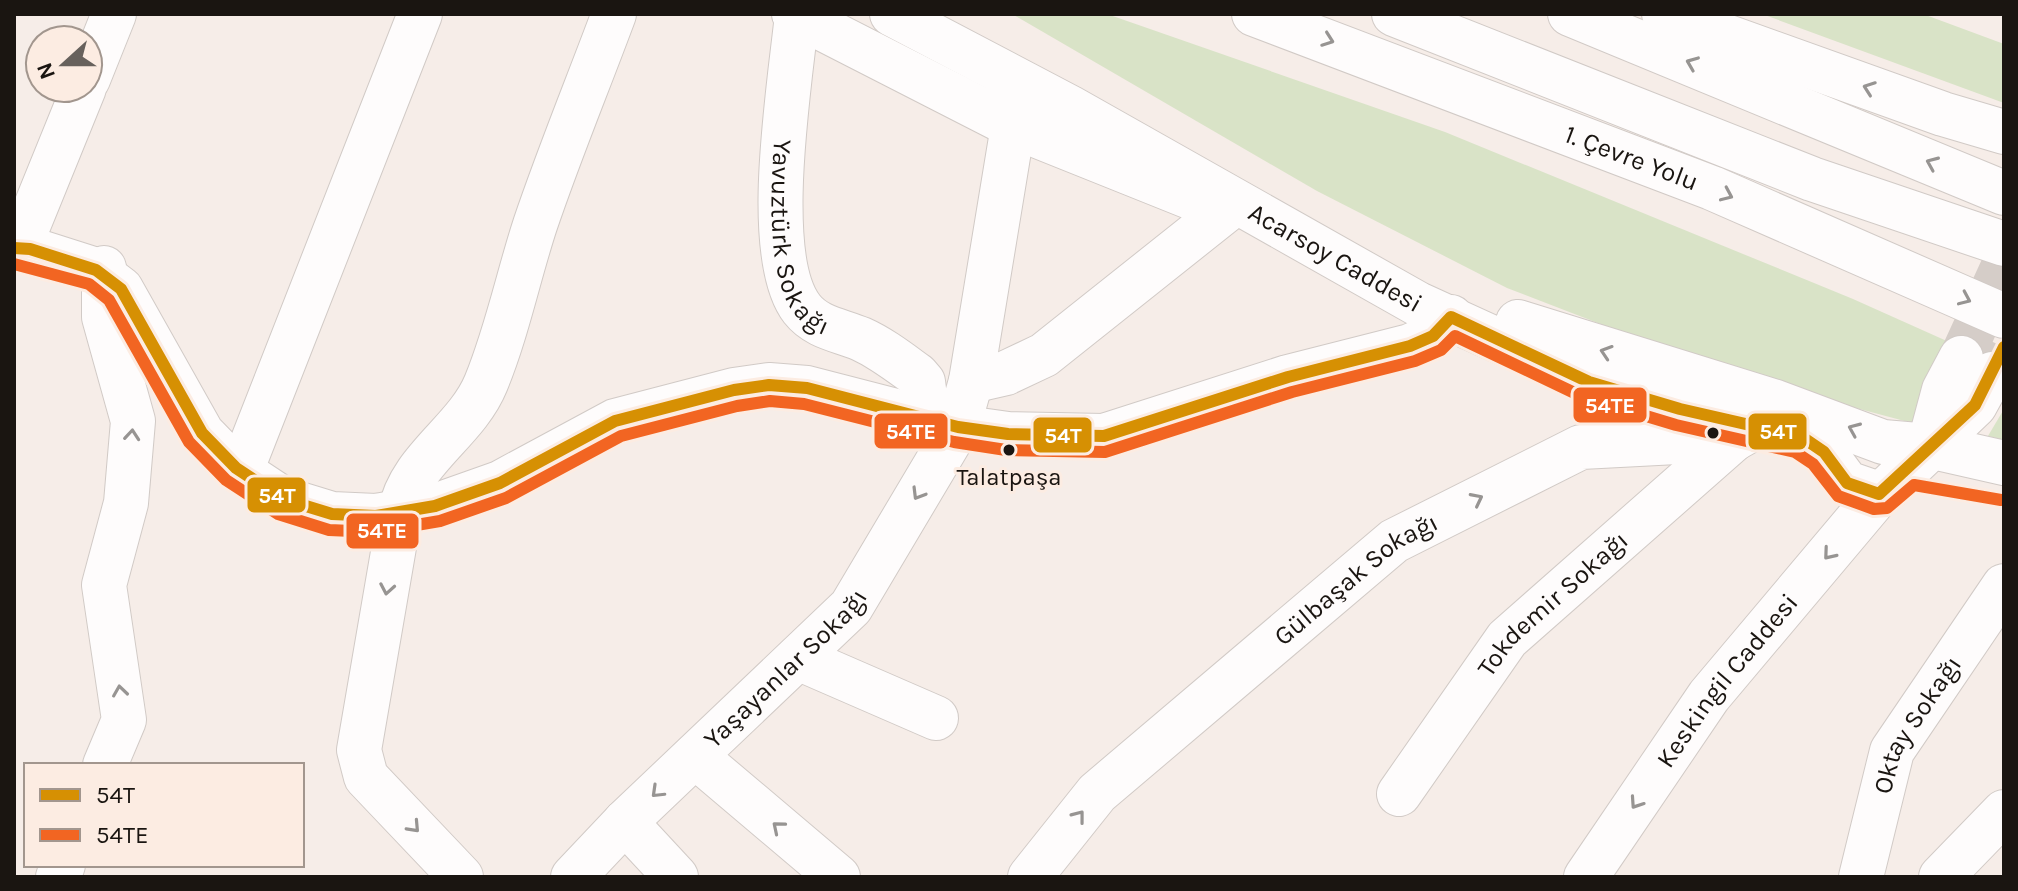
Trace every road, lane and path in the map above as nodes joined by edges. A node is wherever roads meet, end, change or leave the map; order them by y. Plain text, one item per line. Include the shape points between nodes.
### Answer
1 (114, 14) edge
2 (420, 14) edge
3 (614, 14) edge
4 (892, 14) edge
5 (950, 14) edge
6 (1254, 14) edge
7 (1394, 14) edge
8 (1570, 14) edge
9 (1664, 14) edge
10 (795, 15) edge
11 (104, 39) edge
12 (77, 104) edge
13 (1943, 114) junction
14 (1013, 126) junction
15 (2004, 132) edge
16 (2004, 143) edge
17 (1812, 179) junction
18 (2004, 193) edge
19 (18, 240) edge
20 (2004, 244) edge
21 (104, 267) junction
22 (2004, 274) edge
23 (1459, 308) junction
24 (2004, 316) edge
25 (1977, 366) tunnel mouth
26 (955, 403) junction
27 (1746, 433) junction
28 (244, 463) junction
29 (2004, 463) edge
30 (1906, 470) junction
31 (2004, 484) edge
32 (401, 504) junction
33 (2004, 586) edge
34 (798, 658) junction
35 (936, 718) dead end
36 (695, 756) junction
37 (106, 763) edge
38 (1399, 794) dead end
39 (2004, 812) edge
40 (625, 822) junction
41 (461, 877) edge
42 (573, 877) edge
43 (676, 877) edge
44 (838, 877) edge
45 (1030, 877) edge
46 (1586, 877) edge
47 (1861, 877) edge
48 (1941, 877) edge

1 - 11 main road
2 - 28 main road
3 - 32 main road via 535,224 486,384 465,422 425,462
4 - 23 main road, Acarsoy Caddesi via 1069,107 1418,304
5 - 23 main road, Acarsoy Caddesi via 1429,282
6 -> 24 main road, 1. Çevre Yolu via 1712,188
7 - 17 main road
18 -> 8 main road
13 -> 9 main road
10 - 14 main road
10 - 26 main road, Yavuztürk Sokağı via 781,183 783,262 801,308 822,326 860,339
12 - 19 main road
13 - 15 main road
13 - 16 main road
14 - 26 main road
14 - 26 main road via 1225,211 1044,355
17 - 20 main road
17 - 22 main road
19 - 21 main road via 30,249
21 - 28 main road via 146,293
37 -> 21 main road via 124,720 104,585 126,503 133,421 104,317
23 - 26 main road via 1240,366 1126,404 1065,413 998,414
23 - 27 main road, Acarsoy Caddesi via 1589,382
30 -> 23 main road, Acarsoy Caddesi via 1883,442 1776,402
25 - 30 main road, Keskingil Caddesi via 1975,405
26 - 32 main road via 769,385 734,390 615,421 500,483 435,506
26 -> 34 main road, Yaşayanlar Sokağı via 851,607
27 - 30 main road, Acarsoy Caddesi via 1802,437 1824,452 1847,483
27 - 38 main road, Tokdemir Sokağı via 1507,639
45 -> 27 main road, Gülbaşak Sokağı via 1097,793 1394,541 1581,447
28 - 32 main road via 283,499 332,514 376,516
29 - 30 main road
30 - 31 main road
30 -> 46 main road, Keskingil Caddesi via 1709,696
32 -> 41 main road via 359,750 366,777
33 - 47 main road, Oktay Sokağı via 1892,751
34 - 35 main road
34 - 36 main road, Yaşayanlar Sokağı
36 -> 40 main road, Yaşayanlar Sokağı
44 -> 36 main road
39 - 48 main road
40 - 42 main road, Yaşayanlar Sokağı
40 - 43 main road

